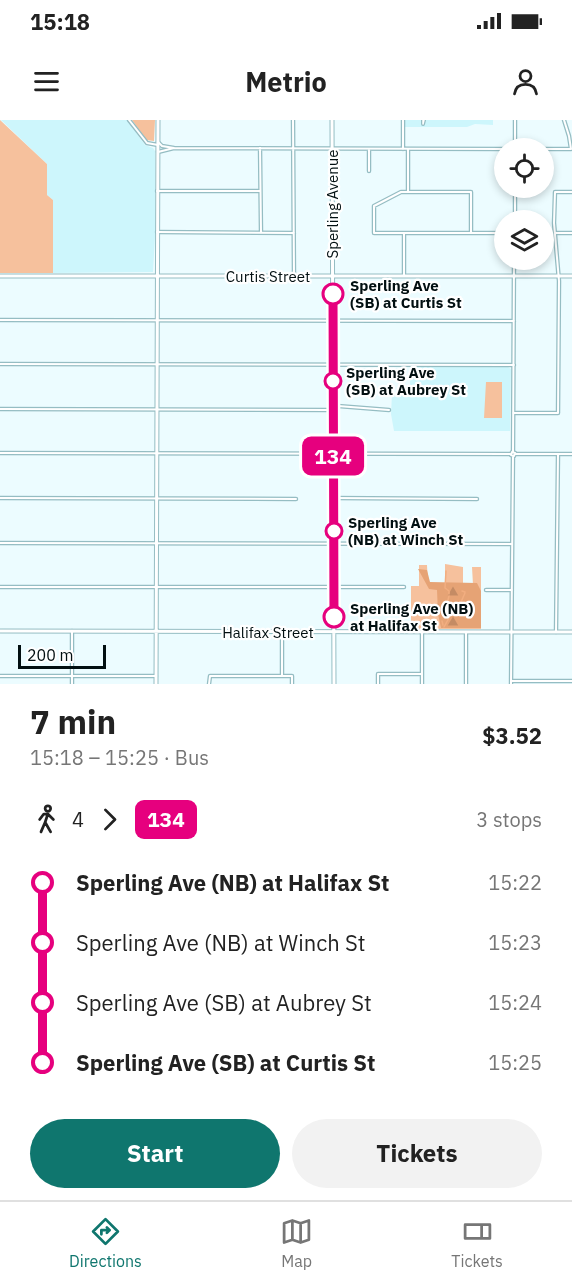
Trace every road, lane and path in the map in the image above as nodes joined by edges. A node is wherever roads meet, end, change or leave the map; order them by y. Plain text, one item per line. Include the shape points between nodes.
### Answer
1 (129, 120) edge
2 (158, 120) edge
3 (294, 120) edge
4 (332, 120) edge
5 (403, 120) edge
6 (515, 120) edge
7 (564, 120) edge
8 (515, 138) edge
9 (158, 143) junction
10 (174, 148) junction
11 (260, 148) junction
12 (294, 149) junction
13 (332, 149) junction
14 (369, 149) junction
15 (403, 149) junction
16 (408, 149) junction
17 (494, 149) edge
18 (554, 149) edge
19 (571, 149) edge
20 (158, 152) junction
21 (369, 171) dead end
22 (158, 191) junction
23 (260, 191) junction
24 (408, 191) junction
25 (572, 192) edge
26 (157, 232) junction
27 (261, 232) junction
28 (294, 232) junction
29 (404, 233) junction
30 (471, 233) junction
31 (494, 233) edge
32 (555, 233) junction
33 (572, 233) edge
34 (514, 270) edge
35 (0, 276) edge
36 (157, 276) junction
37 (294, 276) junction
38 (333, 276) junction
39 (404, 276) junction
40 (514, 276) junction
41 (558, 276) junction
42 (572, 276) edge
43 (0, 320) edge
44 (157, 320) junction
45 (333, 321) junction
46 (514, 321) junction
47 (0, 364) edge
48 (157, 365) junction
49 (333, 365) junction
50 (514, 366) junction
51 (333, 408) junction
52 (0, 409) edge
53 (156, 410) junction
54 (389, 411) dead end
55 (513, 413) junction
56 (0, 453) edge
57 (157, 454) junction
58 (333, 454) junction
59 (513, 454) junction
60 (558, 454) junction
61 (572, 454) edge
62 (0, 498) edge
63 (157, 498) junction
64 (334, 498) junction
65 (477, 498) dead end
66 (296, 499) dead end
67 (0, 543) edge
68 (157, 543) junction
69 (334, 543) junction
70 (512, 544) junction
71 (0, 587) edge
72 (156, 587) junction
73 (334, 587) junction
74 (404, 587) dead end
75 (512, 590) junction
76 (486, 591) dead end
77 (0, 631) edge
78 (72, 631) junction
79 (156, 632) junction
80 (282, 632) junction
81 (334, 632) junction
82 (422, 632) junction
83 (466, 632) junction
84 (511, 632) junction
85 (556, 632) junction
86 (572, 632) edge
87 (422, 674) junction
88 (0, 676) edge
89 (72, 676) junction
90 (156, 676) junction
91 (282, 676) junction
92 (572, 681) edge
93 (511, 683) edge
94 (72, 684) edge
95 (156, 684) edge
96 (209, 684) edge
97 (292, 684) edge
98 (334, 684) edge
99 (378, 684) edge
100 (422, 684) edge
101 (466, 684) edge

1 - 9 street via 147,143
2 - 9 street
3 - 12 street
4 - 13 street, Sperling Avenue
5 - 15 street
6 - 8 street
7 - 19 street
9 - 10 street
9 - 20 street
10 - 11 street
10 - 20 street
11 - 12 street
11 - 23 street
12 - 13 street
12 - 28 street
13 - 14 street
13 - 38 street, Sperling Avenue
14 - 15 street
14 - 21 street
15 - 16 street
16 - 17 street
16 - 24 street
18 - 19 street
20 - 22 street
22 - 23 street
22 - 26 street
23 - 27 street
24 - 29 street via 395,193 374,206 375,233
24 - 30 street via 471,192
25 - 32 street via 555,192
26 - 27 street
26 - 36 street
27 - 28 street
28 - 37 street
29 - 30 street
29 - 39 street
30 - 31 street
32 - 33 street
32 - 41 street
34 - 40 street
35 - 36 street, Curtis Street
36 - 37 street, Curtis Street
36 - 44 street
37 - 38 street, Curtis Street
38 - 39 street, Curtis Street
38 - 45 street, Sperling Avenue
39 - 40 street, Curtis Street
40 - 41 street, Curtis Street
40 - 46 street
41 - 42 street, Curtis Street
41 - 55 street via 558,413
43 - 44 street
44 - 45 street
44 - 48 street
45 - 46 street
45 - 49 street, Sperling Avenue
46 - 50 street
47 - 48 street
48 - 49 street
48 - 53 street
49 - 50 street
49 - 51 street, Sperling Avenue
50 - 55 street
51 - 53 street
51 - 54 street
51 - 58 street, Sperling Avenue
52 - 53 street
53 - 57 street
55 - 59 street
56 - 57 street
57 - 58 street
57 - 63 street
58 - 59 street
58 - 64 street, Sperling Avenue
59 - 60 street
59 - 70 street
60 - 61 street
60 - 85 street
62 - 63 street
63 - 66 street
63 - 68 street
64 - 65 street
64 - 69 street, Sperling Avenue
67 - 68 street
68 - 69 street
68 - 72 street
69 - 70 street
69 - 73 street, Sperling Avenue
70 - 75 street
71 - 72 street
72 - 73 street
72 - 79 street
73 - 74 street
73 - 81 street, Sperling Avenue
75 - 76 street
75 - 84 street
77 - 78 street, Halifax Street
78 - 79 street, Halifax Street
78 - 89 street
79 - 80 street, Halifax Street
79 - 90 street
80 - 81 street, Halifax Street
80 - 91 street
81 - 82 street, Halifax Street
81 - 98 street, Sperling Avenue
82 - 83 street, Halifax Street
82 - 87 street
83 - 84 street, Halifax Street
83 - 101 street
84 - 85 street, Halifax Street
84 - 93 street
85 - 86 street, Halifax Street
87 - 99 street via 378,674
87 - 100 street
88 - 89 street
89 - 90 street
89 - 94 street
90 - 95 street
91 - 96 street via 210,676
91 - 97 street via 292,676
92 - 93 street

